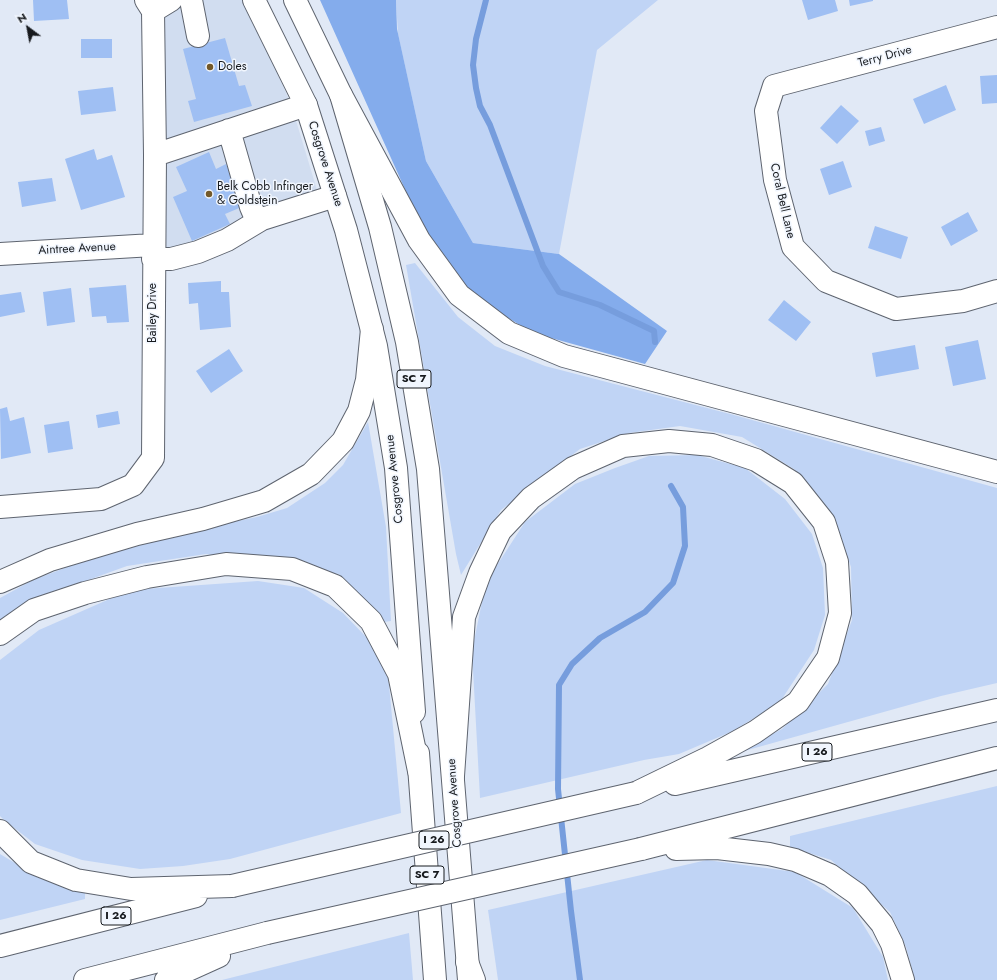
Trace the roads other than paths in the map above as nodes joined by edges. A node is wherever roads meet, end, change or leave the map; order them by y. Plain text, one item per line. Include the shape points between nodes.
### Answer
1 (191, 0) edge
2 (254, 0) edge
3 (295, 0) edge
4 (157, 4) edge
5 (997, 27) edge
6 (198, 36) dead end
7 (774, 86) joint
8 (341, 95) junction
9 (306, 105) junction
10 (229, 130) junction
11 (155, 155) junction
12 (335, 196) junction
13 (257, 221) junction
14 (153, 252) junction
15 (0, 254) edge
16 (997, 291) edge
17 (372, 329) junction
18 (997, 472) edge
19 (0, 507) edge
20 (0, 582) edge
21 (0, 634) edge
22 (997, 710) edge
23 (997, 758) edge
24 (419, 771) junction
25 (453, 776) junction
26 (636, 793) junction
27 (0, 831) edge
28 (641, 849) junction
29 (232, 886) junction
30 (267, 933) junction
31 (0, 946) edge
32 (470, 974) edge
33 (85, 980) edge
34 (166, 980) edge
35 (435, 980) edge
36 (903, 980) edge

1 - 6 main road
2 - 9 main road, Cosgrove Avenue / SC 7
3 - 8 main road, Cosgrove Avenue / SC 7
4 - 11 main road, Bailey Drive
5 - 7 main road, Terry Drive
7 - 16 main road, Coral Bell Lane via 766,111 775,180 793,247 826,281 896,309 963,301
8 - 18 main road via 419,240 459,295 509,333 564,356
8 - 25 main road, Cosgrove Avenue / SC 7 via 380,227 408,342 428,469
9 - 10 main road
9 - 12 main road, Cosgrove Avenue / SC 7
10 - 11 main road
10 - 13 main road
11 - 14 main road, Bailey Drive
12 - 13 main road, Aintree Avenue
12 - 17 main road, Cosgrove Avenue / SC 7
13 - 14 main road, Aintree Avenue via 227,240 198,252 171,259
14 - 15 main road, Aintree Avenue
14 - 19 main road, Bailey Drive via 153,458 133,485 101,499
17 - 20 main road via 367,380 359,411 343,441 311,474 264,500 50,560
17 - 24 main road, Cosgrove Avenue / SC 7 via 396,468
21 - 24 main road via 34,610 85,592 147,577 226,564 292,569 335,586 371,621 399,674
22 - 26 main road, I 26
23 - 28 main road
24 - 35 main road, Cosgrove Avenue / SC 7
25 - 26 main road via 464,617 480,573 500,531 537,493 573,468 623,446 669,441 712,445 756,460 794,483 824,522 837,562 840,613 828,658 798,702 755,732
25 - 32 main road, Cosgrove Avenue / SC 7
26 - 29 main road, I 26, bridge
27 - 29 main road via 30,862 76,880 131,889
28 - 30 main road, bridge
28 - 36 main road via 741,850 794,860 830,875 857,894 882,924 892,944
29 - 31 main road, I 26
30 - 33 main road
30 - 34 main road

